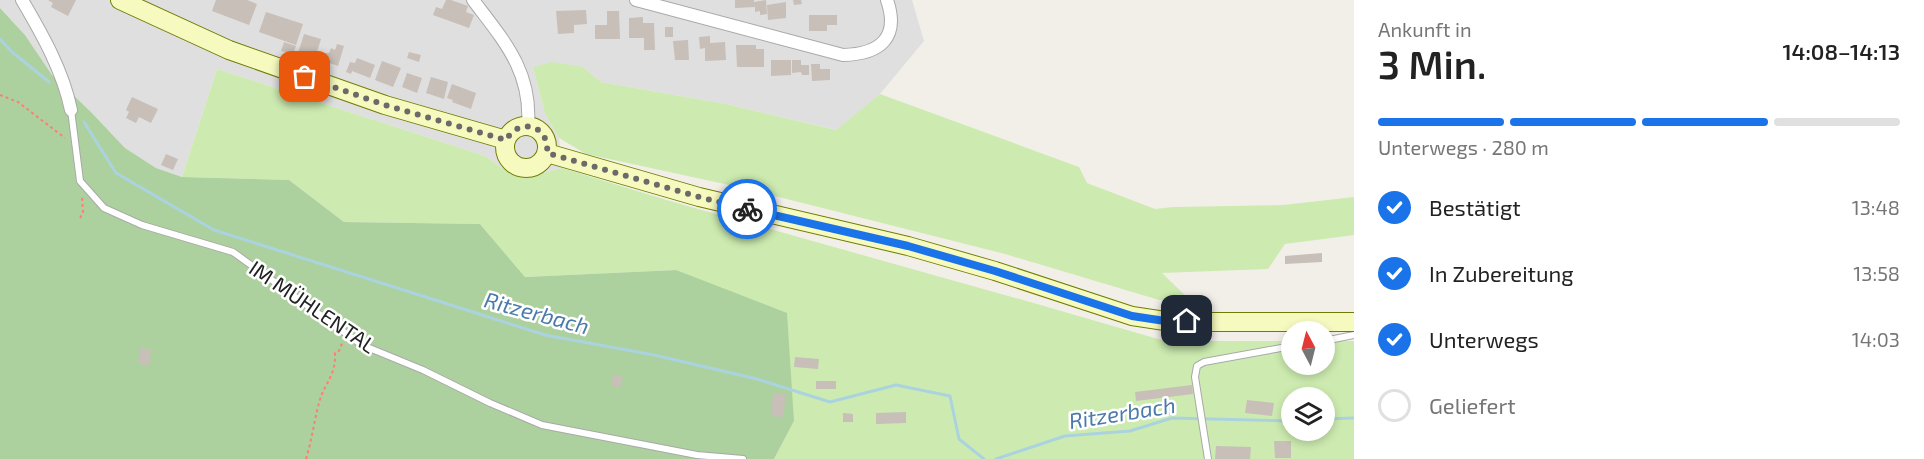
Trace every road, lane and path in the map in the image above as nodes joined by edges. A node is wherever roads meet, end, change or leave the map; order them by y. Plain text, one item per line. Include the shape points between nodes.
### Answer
1 (22, 0) edge
2 (120, 0) edge
3 (473, 0) edge
4 (636, 0) edge
5 (887, 0) edge
6 (0, 95) edge
7 (70, 110) joint
8 (528, 126) junction
9 (66, 138) dead end
10 (506, 140) junction
11 (547, 153) junction
12 (80, 181) junction
13 (80, 218) dead end
14 (1354, 322) edge
15 (346, 333) junction
16 (1354, 335) edge
17 (1335, 339) edge
18 (1281, 348) edge
19 (306, 459) edge
20 (743, 459) edge
21 (1208, 459) edge

1 - 7 street via 53,58
2 - 10 street via 229,50 385,105
3 - 8 street via 524,76
4 - 5 street via 843,55 872,51 882,44 892,22
6 - 9 path via 18,102
7 - 12 lane
8 - 10 street via 515,129
8 - 11 street via 544,135
10 - 11 street via 509,160 520,168 533,168
11 - 14 street via 706,199 919,249 1132,316 1165,321
12 - 13 path
12 - 15 lane, IM MÜHLENTAL via 104,208 142,225 233,252
15 - 19 path via 319,400
15 - 20 lane, IM MÜHLENTAL via 362,345 542,425 697,455
16 - 17 lane
18 - 21 lane via 1197,366

